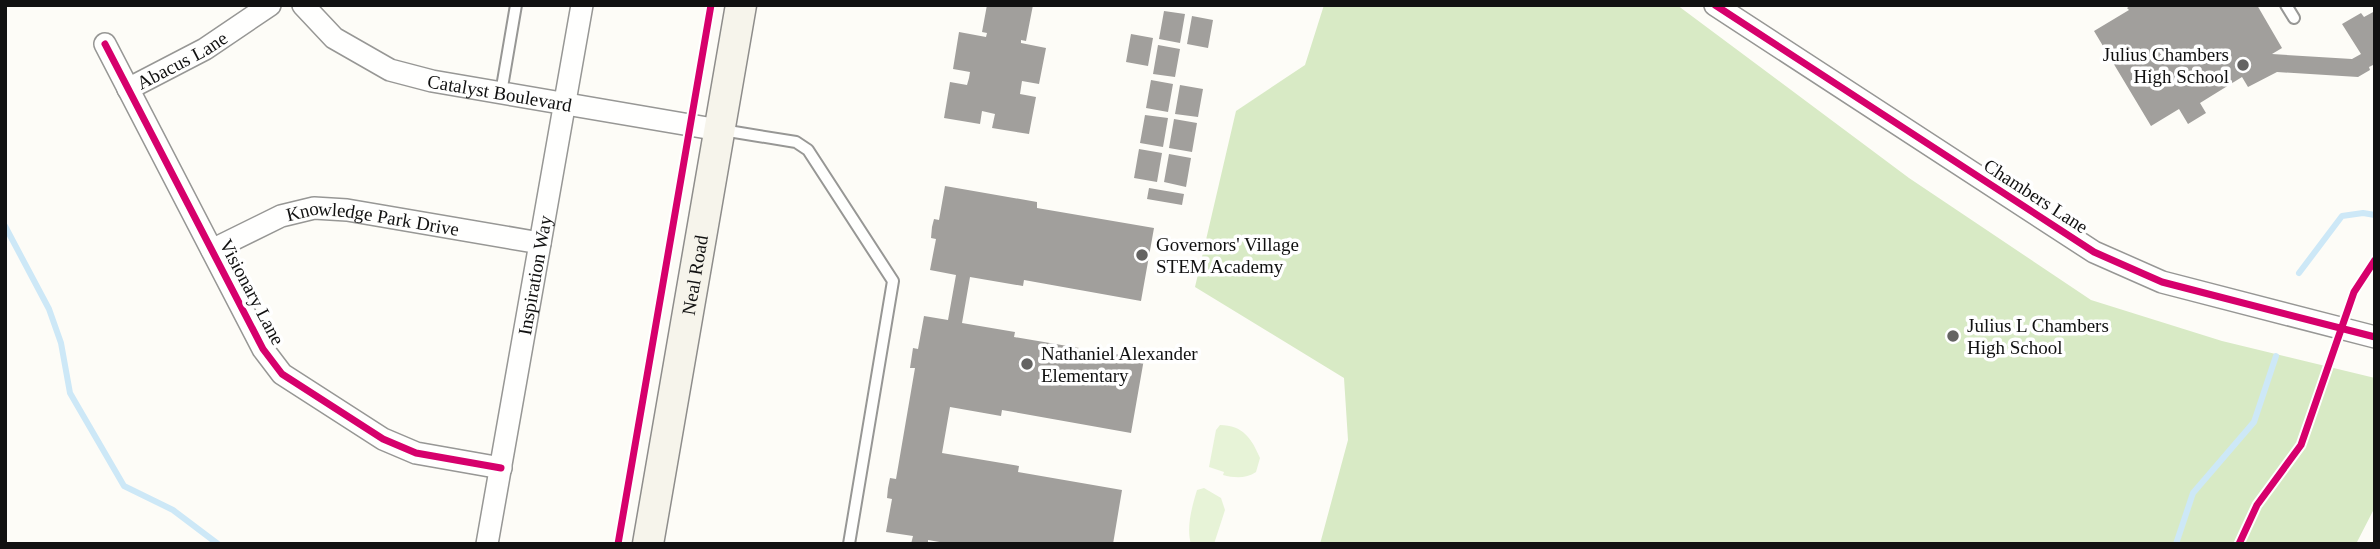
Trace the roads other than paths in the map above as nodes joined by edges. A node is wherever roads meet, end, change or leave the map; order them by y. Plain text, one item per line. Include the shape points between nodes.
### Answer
1 (270, 5) edge
2 (303, 5) edge
3 (516, 5) edge
4 (582, 5) edge
5 (741, 5) edge
6 (1715, 5) edge
7 (2286, 5) edge
8 (2294, 18) dead end
9 (105, 44) dead end
10 (128, 89) junction
11 (500, 93) junction
12 (565, 104) junction
13 (719, 130) junction
14 (540, 243) junction
15 (212, 250) junction
16 (2375, 337) edge
17 (501, 468) junction
18 (487, 544) edge
19 (648, 544) edge
20 (849, 544) edge

1 - 10 street, Abacus Lane via 205,49
2 - 11 street, Catalyst Boulevard via 334,38 390,70
3 - 11 lane
4 - 12 street, Inspiration Way
5 - 13 street, Neal Road
6 - 16 street, Chambers Lane via 2094,252 2162,282
7 - 8 lane
9 - 10 street, Visionary Lane
10 - 15 street, Visionary Lane
11 - 12 street, Catalyst Boulevard
12 - 13 street, Catalyst Boulevard
12 - 14 street, Inspiration Way
13 - 19 street, Neal Road
13 - 20 lane via 796,142 808,150 893,281
14 - 15 street, Knowledge Park Drive via 314,208 281,216
14 - 17 street, Inspiration Way
15 - 17 street, Visionary Lane via 263,349 282,373 383,439 416,453
17 - 18 street, Inspiration Way

